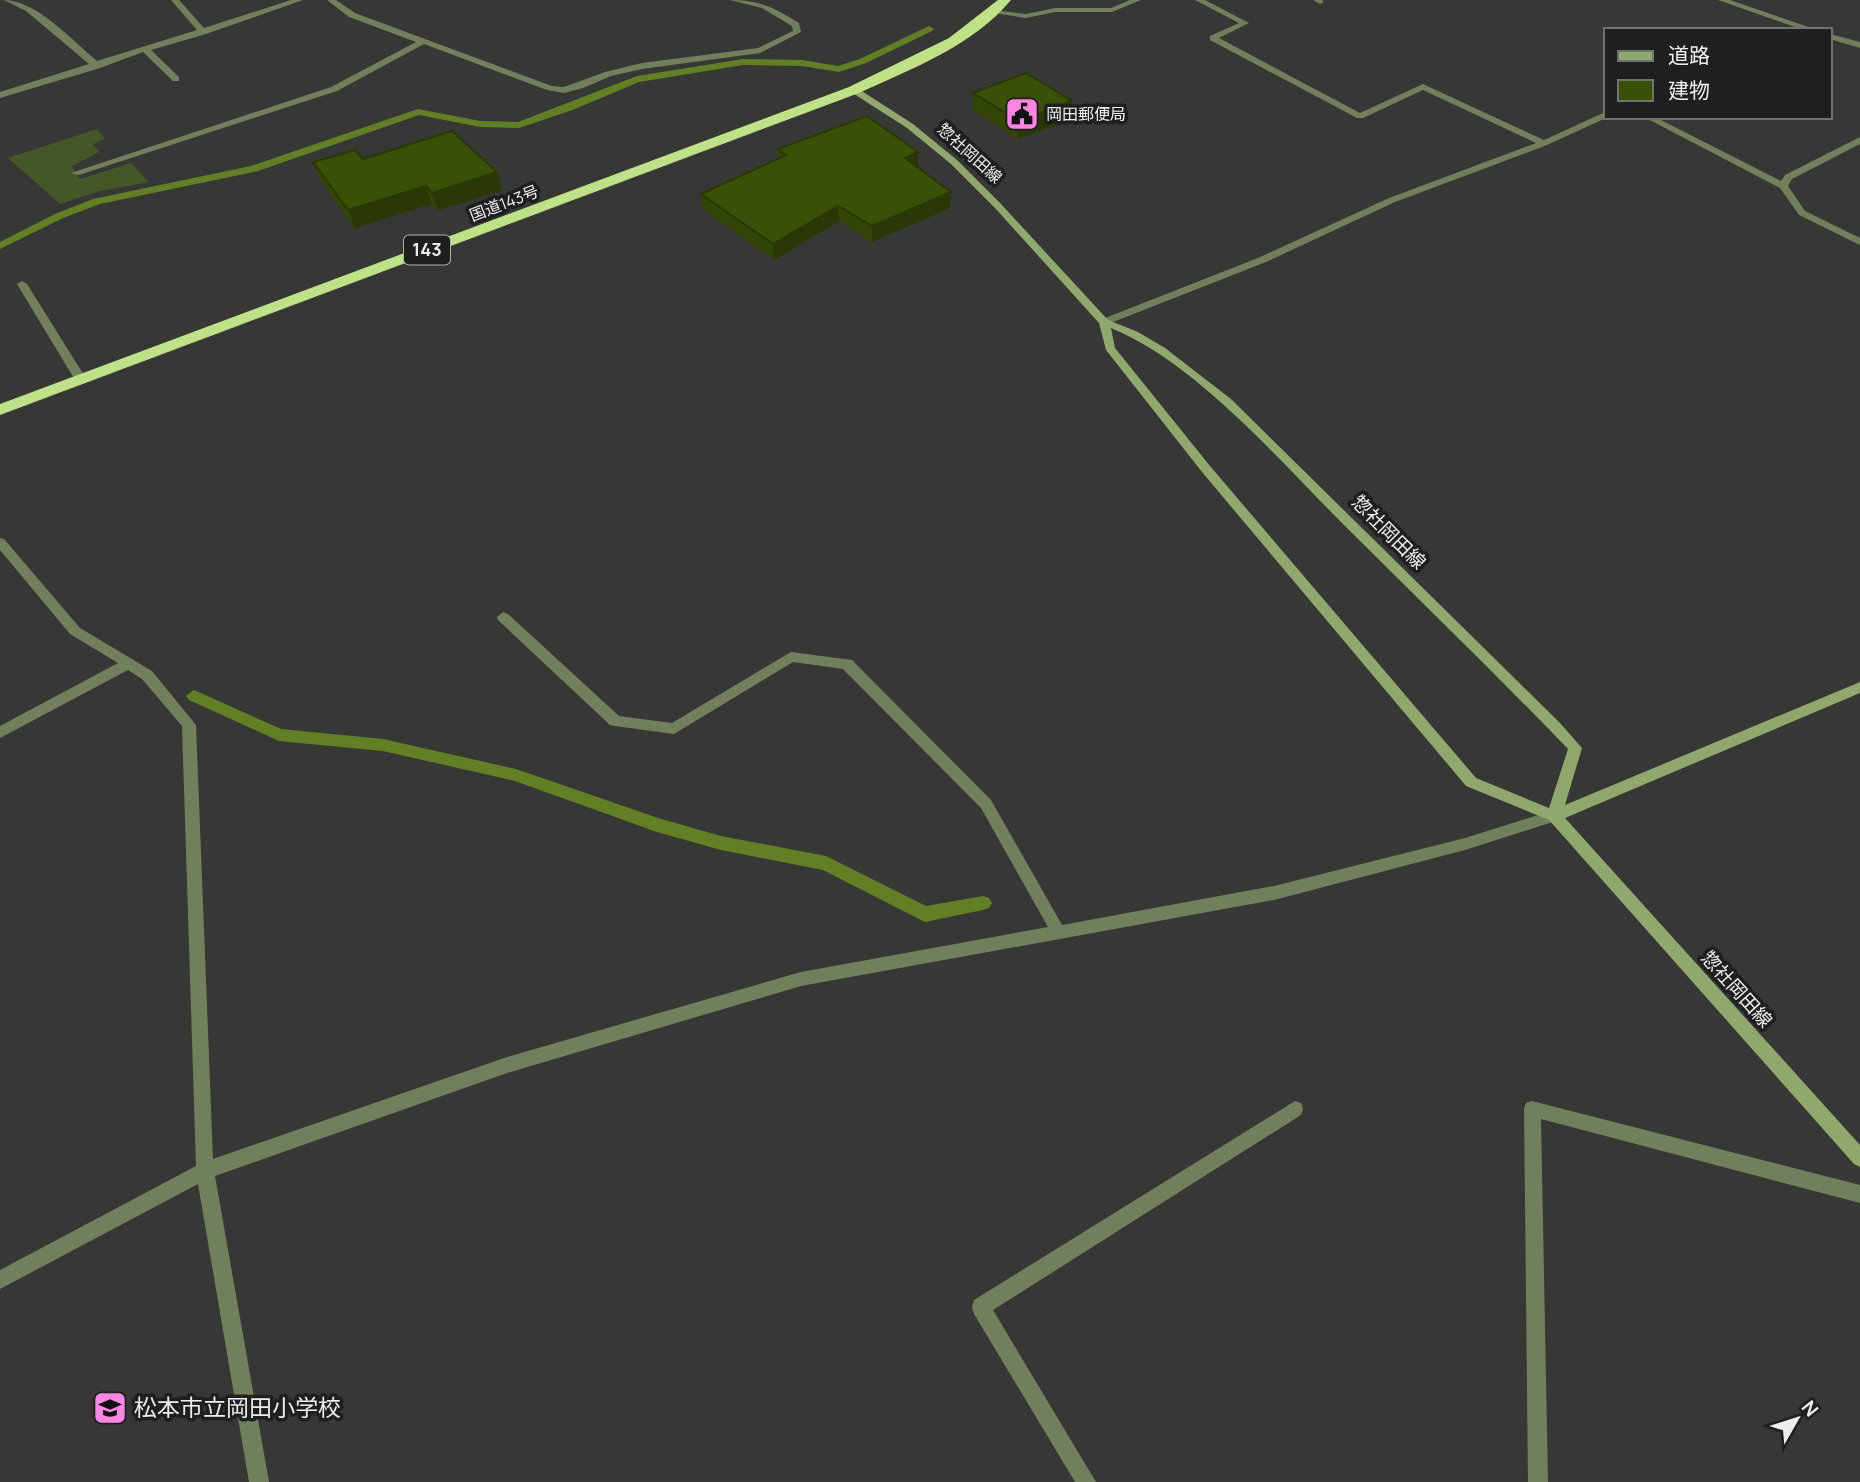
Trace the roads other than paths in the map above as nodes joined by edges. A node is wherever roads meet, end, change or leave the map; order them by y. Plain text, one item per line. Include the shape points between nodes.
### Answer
1 (8, 0) edge
2 (175, 0) edge
3 (299, 0) edge
4 (331, 0) edge
5 (734, 0) edge
6 (1005, 0) edge
7 (1137, 0) edge
8 (1199, 0) edge
9 (1722, 0) edge
10 (993, 12) junction
11 (1807, 28) edge
12 (203, 32) junction
13 (1832, 37) edge
14 (422, 42) junction
15 (1860, 45) edge
16 (146, 50) junction
17 (97, 65) junction
18 (176, 79) dead end
19 (854, 90) junction
20 (0, 94) edge
21 (1604, 116) edge
22 (1652, 119) edge
23 (1860, 140) edge
24 (1544, 143) junction
25 (76, 173) dead end
26 (1783, 186) junction
27 (1860, 242) edge
28 (22, 284) dead end
29 (1104, 322) junction
30 (80, 380) junction
31 (0, 410) edge
32 (0, 542) edge
33 (503, 617) dead end
34 (128, 664) junction
35 (1860, 687) edge
36 (0, 733) edge
37 (1554, 816) junction
38 (1059, 933) junction
39 (1295, 1109) dead end
40 (1860, 1158) edge
41 (205, 1171) junction
42 (1860, 1194) edge
43 (0, 1280) edge
44 (259, 1482) edge
45 (1086, 1482) edge
46 (1538, 1482) edge

1 - 17 street via 29,9
2 - 12 street
3 - 12 street
4 - 14 street via 352,15
5 - 14 street via 764,6 796,25 797,32 760,50 642,66 564,90
6 - 10 highway, 国道143号 / 143
7 - 10 street via 1112,10 1055,10 1026,16
8 - 24 street via 1245,23 1213,38 1360,116 1423,87
9 - 11 street
10 - 19 highway, 国道143号 / 143 via 950,43
12 - 16 street
13 - 15 street
14 - 25 street via 334,89
16 - 17 street
16 - 18 street
17 - 20 street
19 - 29 main road, 惣社岡田線 via 910,126 954,162
19 - 30 highway, 国道143号 / 143
21 - 24 street
22 - 26 street
23 - 26 street via 1788,177
24 - 29 street via 1392,200 1262,260
26 - 27 street via 1802,213
28 - 30 street
29 - 37 main road, 惣社岡田線 via 1110,348 1206,469 1471,782
29 - 37 main road, 惣社岡田線 via 1161,350 1227,402 1575,748
30 - 31 highway, 国道143号 / 143
32 - 34 street via 75,631
33 - 38 street via 615,721 674,729 791,657 847,664 986,804
34 - 36 street
34 - 41 street via 147,675 189,725
35 - 37 main road
37 - 38 street via 1274,893
37 - 40 main road, 惣社岡田線
38 - 41 street via 801,979 507,1065
39 - 45 street via 981,1307
41 - 43 street
41 - 44 street
42 - 46 street via 1532,1109

